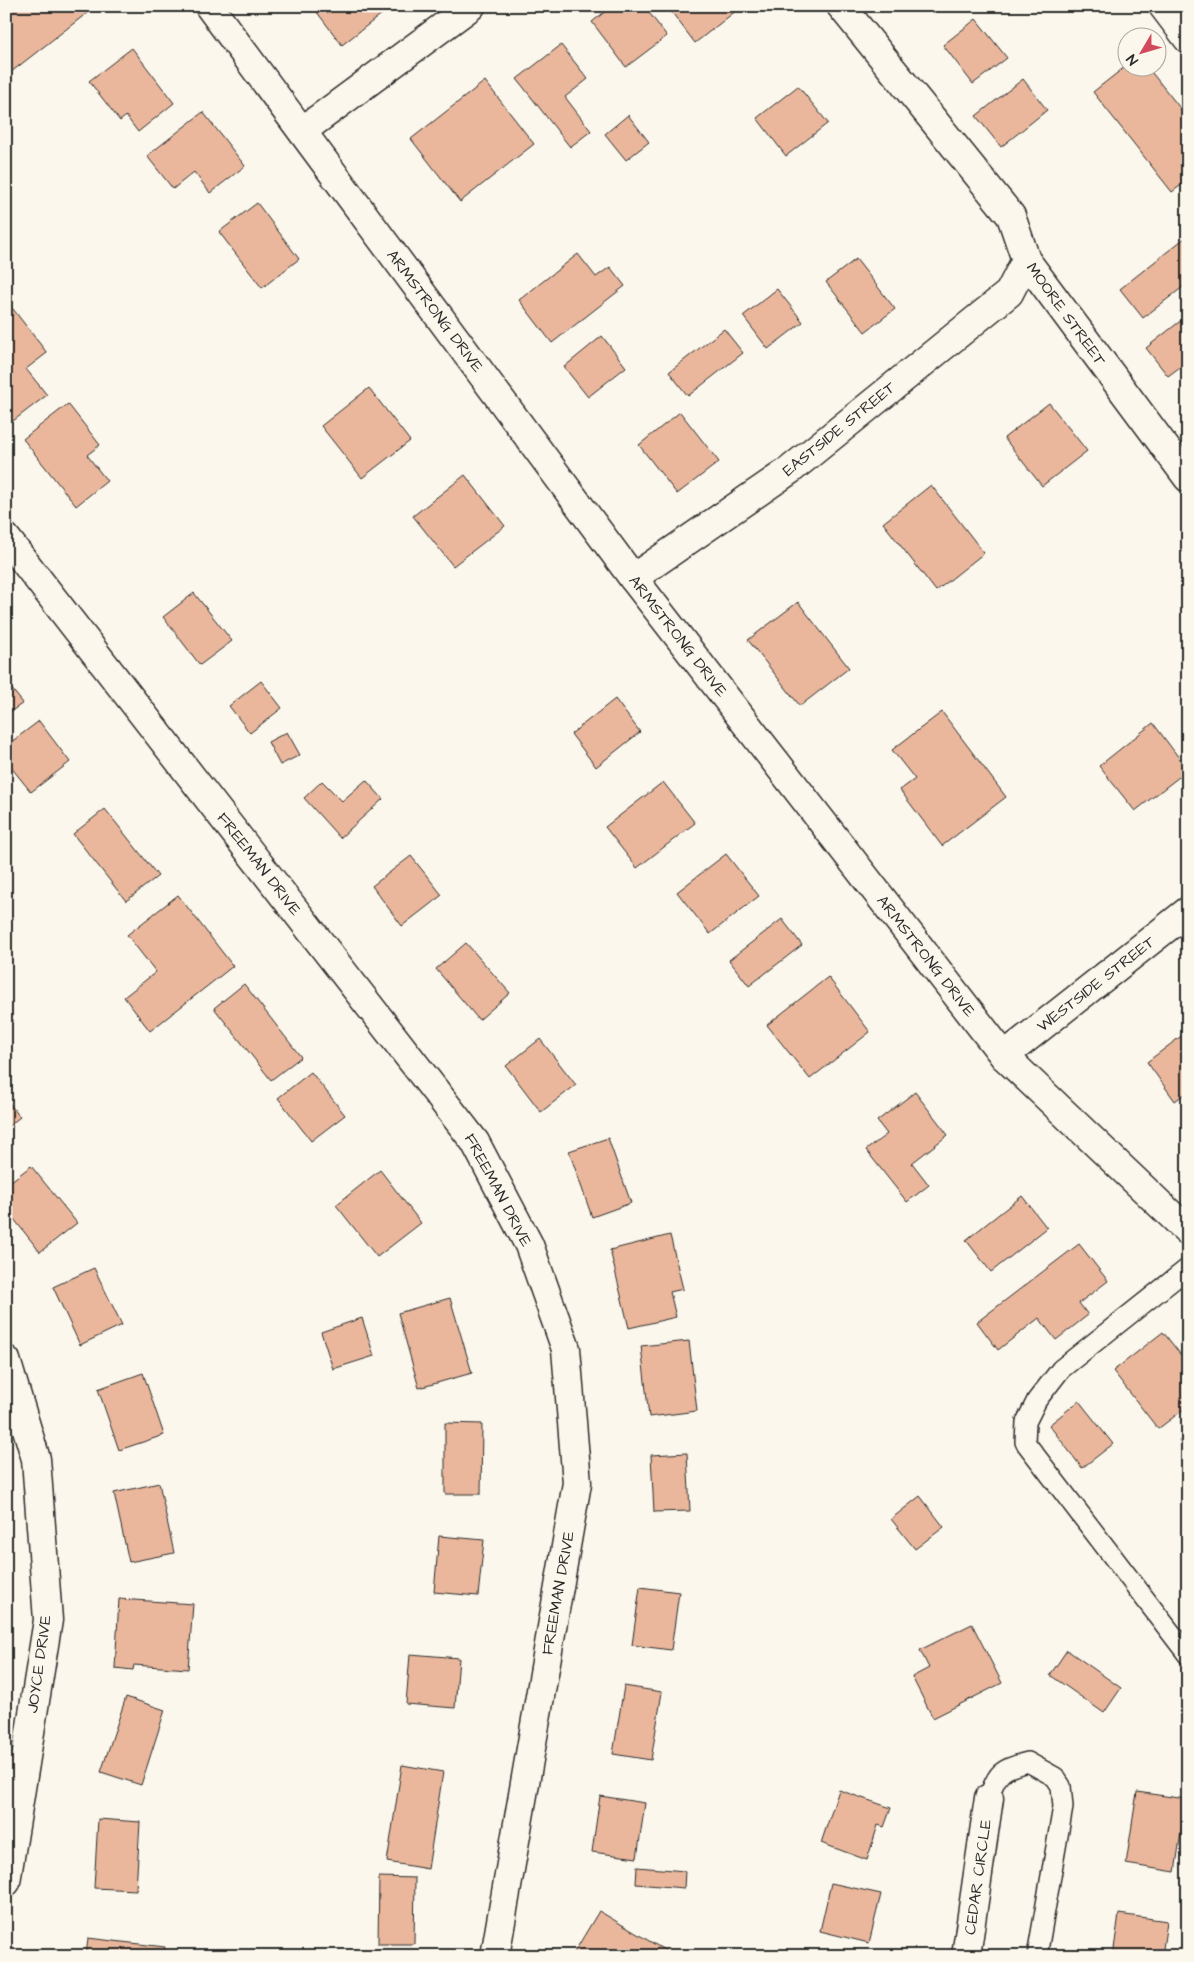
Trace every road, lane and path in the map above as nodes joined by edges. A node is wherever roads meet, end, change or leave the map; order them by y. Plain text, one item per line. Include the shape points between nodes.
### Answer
1 (208, 6) edge
2 (471, 6) edge
3 (841, 6) edge
4 (1163, 6) edge
5 (1188, 39) edge
6 (302, 131) junction
7 (1026, 260) junction
8 (1188, 478) edge
9 (6, 538) edge
10 (633, 578) junction
11 (1188, 912) edge
12 (1004, 1056) junction
13 (1188, 1230) edge
14 (1188, 1268) edge
15 (6, 1360) edge
16 (1188, 1655) edge
17 (989, 1798) joint
18 (6, 1882) edge
19 (495, 1956) edge
20 (966, 1956) edge
21 (1037, 1956) edge

1 - 6 street, ARMSTRONG DRIVE
2 - 6 street
3 - 7 street, MOORE STREET via 1011,216
4 - 5 street
6 - 10 street, ARMSTRONG DRIVE
7 - 8 street, MOORE STREET
7 - 10 street, EASTSIDE STREET via 1009,293 790,470
9 - 19 street, FREEMAN DRIVE via 475,1142 529,1245 566,1349 577,1483
10 - 12 street, ARMSTRONG DRIVE
11 - 12 street, WESTSIDE STREET
12 - 13 street, ARMSTRONG DRIVE
14 - 16 lane via 1061,1369 1037,1400 1026,1422 1025,1442
15 - 18 street, JOYCE DRIVE via 36,1459 48,1620
17 - 20 street, CEDAR CIRCLE
17 - 21 lane via 994,1779 1010,1766 1028,1762 1055,1777 1061,1786 1063,1807

